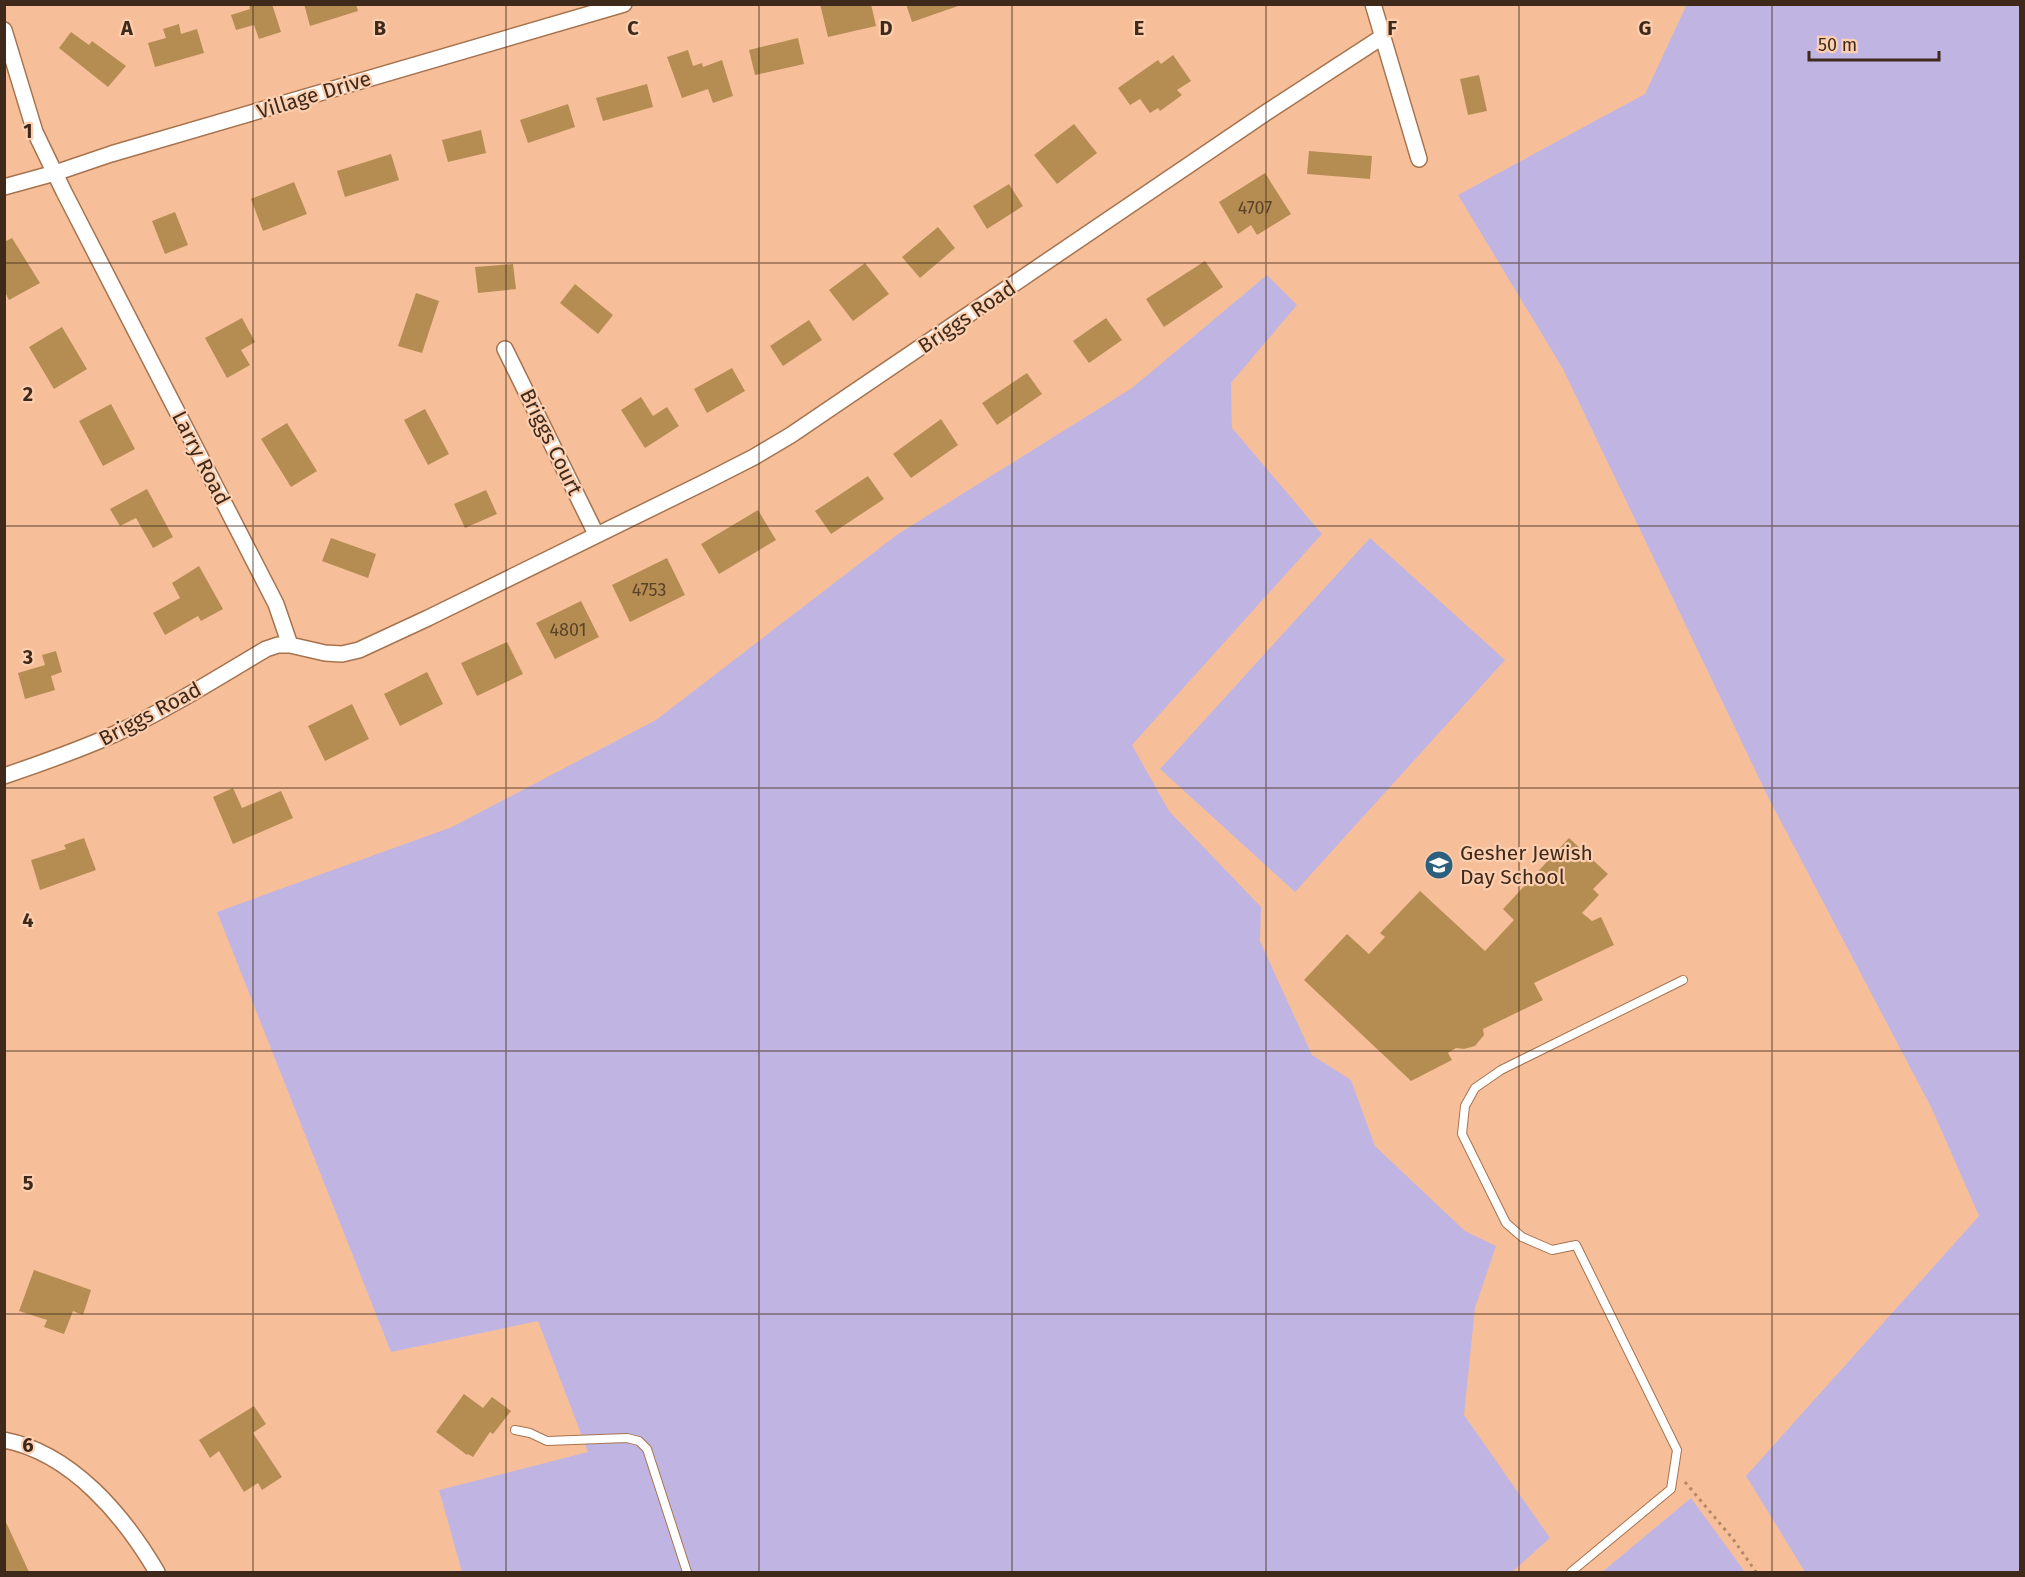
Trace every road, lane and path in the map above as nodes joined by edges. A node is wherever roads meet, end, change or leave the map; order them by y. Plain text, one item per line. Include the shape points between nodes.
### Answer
1 (624, 4) edge
2 (1373, 4) edge
3 (4, 30) edge
4 (1382, 37) junction
5 (1419, 159) dead end
6 (55, 173) junction
7 (4, 187) edge
8 (505, 349) dead end
9 (596, 534) junction
10 (290, 645) junction
11 (4, 776) edge
12 (1683, 980) dead end
13 (515, 1430) dead end
14 (4, 1440) edge
15 (1674, 1470) junction
16 (158, 1572) edge
17 (687, 1572) edge
18 (1571, 1572) edge
19 (1756, 1572) edge

1 - 6 street, Village Drive
2 - 4 street
3 - 6 street, Larry Road via 35,132
4 - 5 street
4 - 9 street, Briggs Road via 792,435
6 - 7 street, Village Drive
6 - 10 street, Larry Road via 276,604
8 - 9 street, Briggs Court
9 - 10 street, Briggs Road via 359,650 325,653
10 - 11 street, Briggs Road via 266,649 159,712 89,746
12 - 15 lane via 1501,1070 1475,1088 1465,1106 1462,1134 1506,1223 1522,1237 1552,1250 1576,1245 1677,1450
13 - 17 lane via 547,1441 639,1441 647,1449
14 - 16 street via 44,1454 83,1481 115,1514
15 - 18 lane via 1671,1489
15 - 19 path

